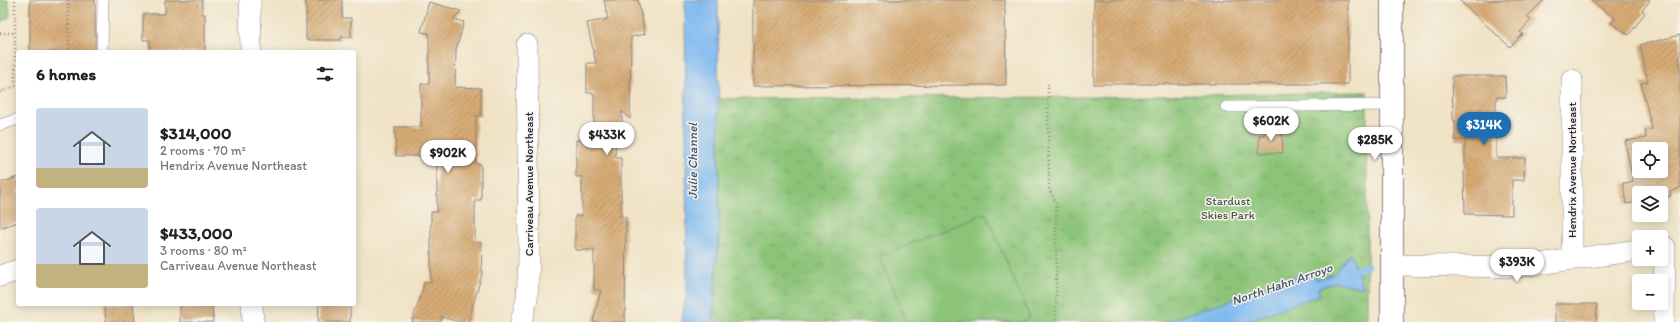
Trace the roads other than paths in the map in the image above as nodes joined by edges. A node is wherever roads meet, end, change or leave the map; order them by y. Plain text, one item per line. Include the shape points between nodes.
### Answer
1 (103, 0) edge
2 (250, 0) edge
3 (1392, 0) edge
4 (527, 45) dead end
5 (102, 50) edge
6 (251, 50) edge
7 (1572, 80) dead end
8 (1392, 105) junction
9 (1226, 107) dead end
10 (16, 120) edge
11 (0, 125) edge
12 (1632, 251) edge
13 (1572, 260) junction
14 (1392, 265) junction
15 (1667, 266) edge
16 (16, 271) edge
17 (0, 276) edge
18 (252, 306) edge
19 (253, 322) edge
20 (521, 322) edge
21 (1392, 322) edge
22 (1664, 322) edge

1 - 5 lane
2 - 6 street
3 - 8 street
4 - 20 street, Carriveau Avenue Northeast via 529,258 527,299
7 - 13 street, Hendrix Avenue Northeast
8 - 9 lane
8 - 14 street
10 - 11 lane
12 - 13 street
13 - 14 street via 1516,267
14 - 21 street
15 - 22 street
16 - 17 street
18 - 19 street

